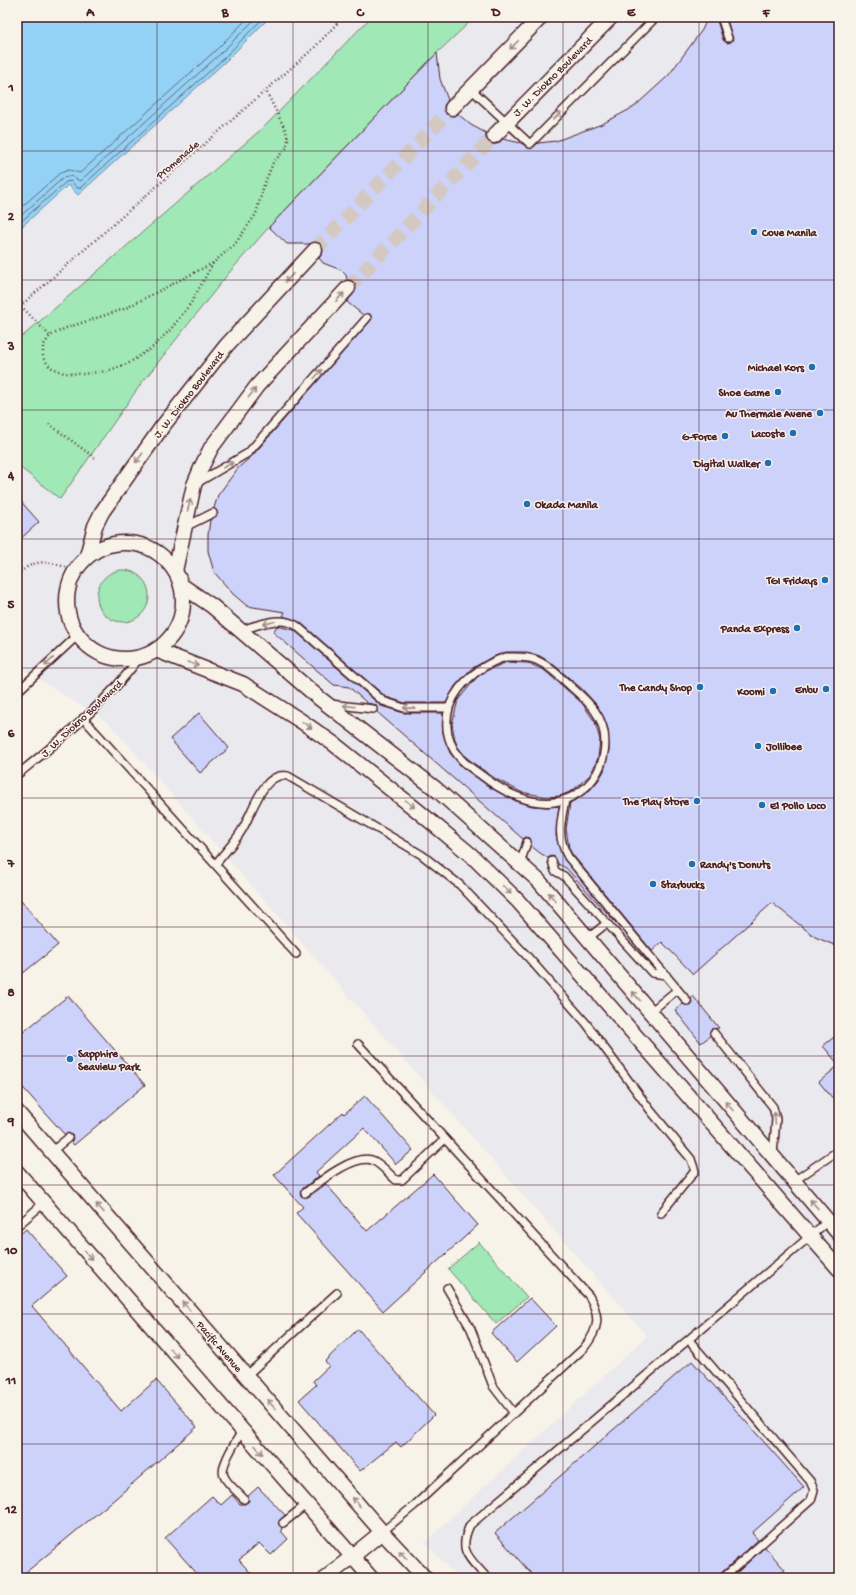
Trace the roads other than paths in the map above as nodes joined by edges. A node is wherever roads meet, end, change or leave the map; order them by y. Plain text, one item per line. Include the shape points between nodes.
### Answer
1 (541, 17) edge
2 (611, 17) edge
3 (656, 17) edge
4 (721, 17) edge
5 (728, 38) dead end
6 (471, 89) junction
7 (452, 108) tunnel mouth
8 (507, 122) junction
9 (494, 136) tunnel mouth
10 (315, 250) tunnel mouth
11 (348, 288) tunnel mouth
12 (368, 318) dead end
13 (194, 485) junction
14 (213, 513) dead end
15 (183, 528) junction
16 (87, 556) junction
17 (175, 571) junction
18 (181, 585) junction
19 (240, 630) junction
20 (78, 635) junction
21 (156, 650) junction
22 (140, 657) junction
23 (17, 692) edge
24 (325, 703) junction
25 (448, 708) junction
26 (373, 709) dead end
27 (83, 718) junction
28 (17, 775) edge
29 (565, 800) junction
30 (527, 842) dead end
31 (552, 861) dead end
32 (216, 864) junction
33 (520, 864) junction
34 (607, 923) junction
35 (587, 939) junction
36 (296, 954) dead end
37 (666, 975) junction
38 (677, 990) junction
39 (687, 1001) dead end
40 (649, 1013) junction
41 (714, 1033) dead end
42 (358, 1044) dead end
43 (17, 1112) edge
44 (68, 1138) dead end
45 (445, 1139) junction
46 (839, 1150) edge
47 (51, 1152) junction
48 (773, 1157) junction
49 (17, 1172) edge
50 (794, 1181) junction
51 (305, 1193) dead end
52 (44, 1203) junction
53 (661, 1213) dead end
54 (828, 1221) junction
55 (17, 1226) edge
56 (839, 1234) edge
57 (810, 1236) junction
58 (839, 1269) edge
59 (447, 1288) dead end
60 (337, 1293) dead end
61 (689, 1340) junction
62 (246, 1376) junction
63 (514, 1412) junction
64 (242, 1431) junction
65 (244, 1499) dead end
66 (307, 1504) junction
67 (283, 1523) dead end
68 (382, 1532) junction
69 (352, 1556) junction
70 (326, 1578) edge
71 (371, 1578) edge
72 (425, 1578) edge
73 (487, 1578) edge
74 (723, 1578) edge

1 -> 6 street
2 - 8 street, J. W. Diokno Boulevard
8 -> 3 lane via 530,144
4 - 5 lane
6 - 7 street
6 - 8 lane
8 - 9 street, J. W. Diokno Boulevard
10 -> 16 street, J. W. Diokno Boulevard via 226,346 154,439 102,512
13 -> 11 street via 206,456 257,386
13 -> 12 lane via 248,453
15 -> 13 street
14 - 15 lane
15 - 17 street
16 - 17 street via 107,546 129,543 155,551
16 - 20 street via 75,570 68,586 66,603 72,625
17 - 18 street
18 - 19 street via 212,606
18 - 21 street via 184,600 182,615 168,641
19 - 24 street
25 -> 19 lane via 404,708 383,701 297,626 289,622 276,621
20 - 22 street via 87,645 112,658
20 -> 23 lane
21 - 22 street
21 -> 57 street via 224,675 263,695 334,744 471,855 518,901
22 - 27 lane, J. W. Diokno Boulevard via 120,683
26 -> 24 lane
24 - 33 street via 436,789
25 - 29 lane via 447,733 452,747 460,759 480,775 515,797 530,802
25 - 29 lane via 452,698 464,683 491,661 521,657 543,663 554,671 596,712 605,736 605,749 599,770 586,787
27 - 28 lane, J. W. Diokno Boulevard
27 - 32 lane
29 - 37 lane via 559,830 562,846 574,867
30 - 33 lane
31 - 34 lane via 555,871 564,876
32 - 36 lane
32 - 53 lane via 242,830 253,805 266,786 275,776 281,775 288,776 422,855 460,885 527,956 586,1023 651,1111 691,1159 695,1171
35 -> 33 street via 539,881
34 - 35 lane
34 - 37 lane via 652,973
40 -> 35 street
37 - 38 lane
38 - 39 lane
38 - 40 lane
48 -> 40 street
48 -> 41 lane via 776,1119 773,1107
42 - 45 lane
43 - 47 street, Pacific Avenue
44 - 47 lane
45 - 51 lane via 402,1180 396,1180 375,1161 360,1160 335,1170
45 - 63 lane via 589,1296 595,1306 597,1326 584,1348
46 - 50 lane
62 -> 47 street, Pacific Avenue
48 - 50 street
49 - 52 street
54 -> 50 street
52 - 55 lane
52 -> 64 street
54 - 56 street
54 - 57 lane
57 - 58 street
57 - 61 lane
59 - 63 lane via 471,1329 493,1386
60 - 62 lane
61 - 73 lane via 470,1525 464,1538 465,1553
61 - 74 lane via 810,1481 814,1490 811,1500
68 -> 62 street, Pacific Avenue
63 - 68 lane via 415,1505
64 - 65 lane via 223,1470 224,1477
64 -> 66 street
66 - 67 lane
66 - 69 street
68 - 69 street
72 -> 68 street, Pacific Avenue
69 - 70 street
69 - 71 street

